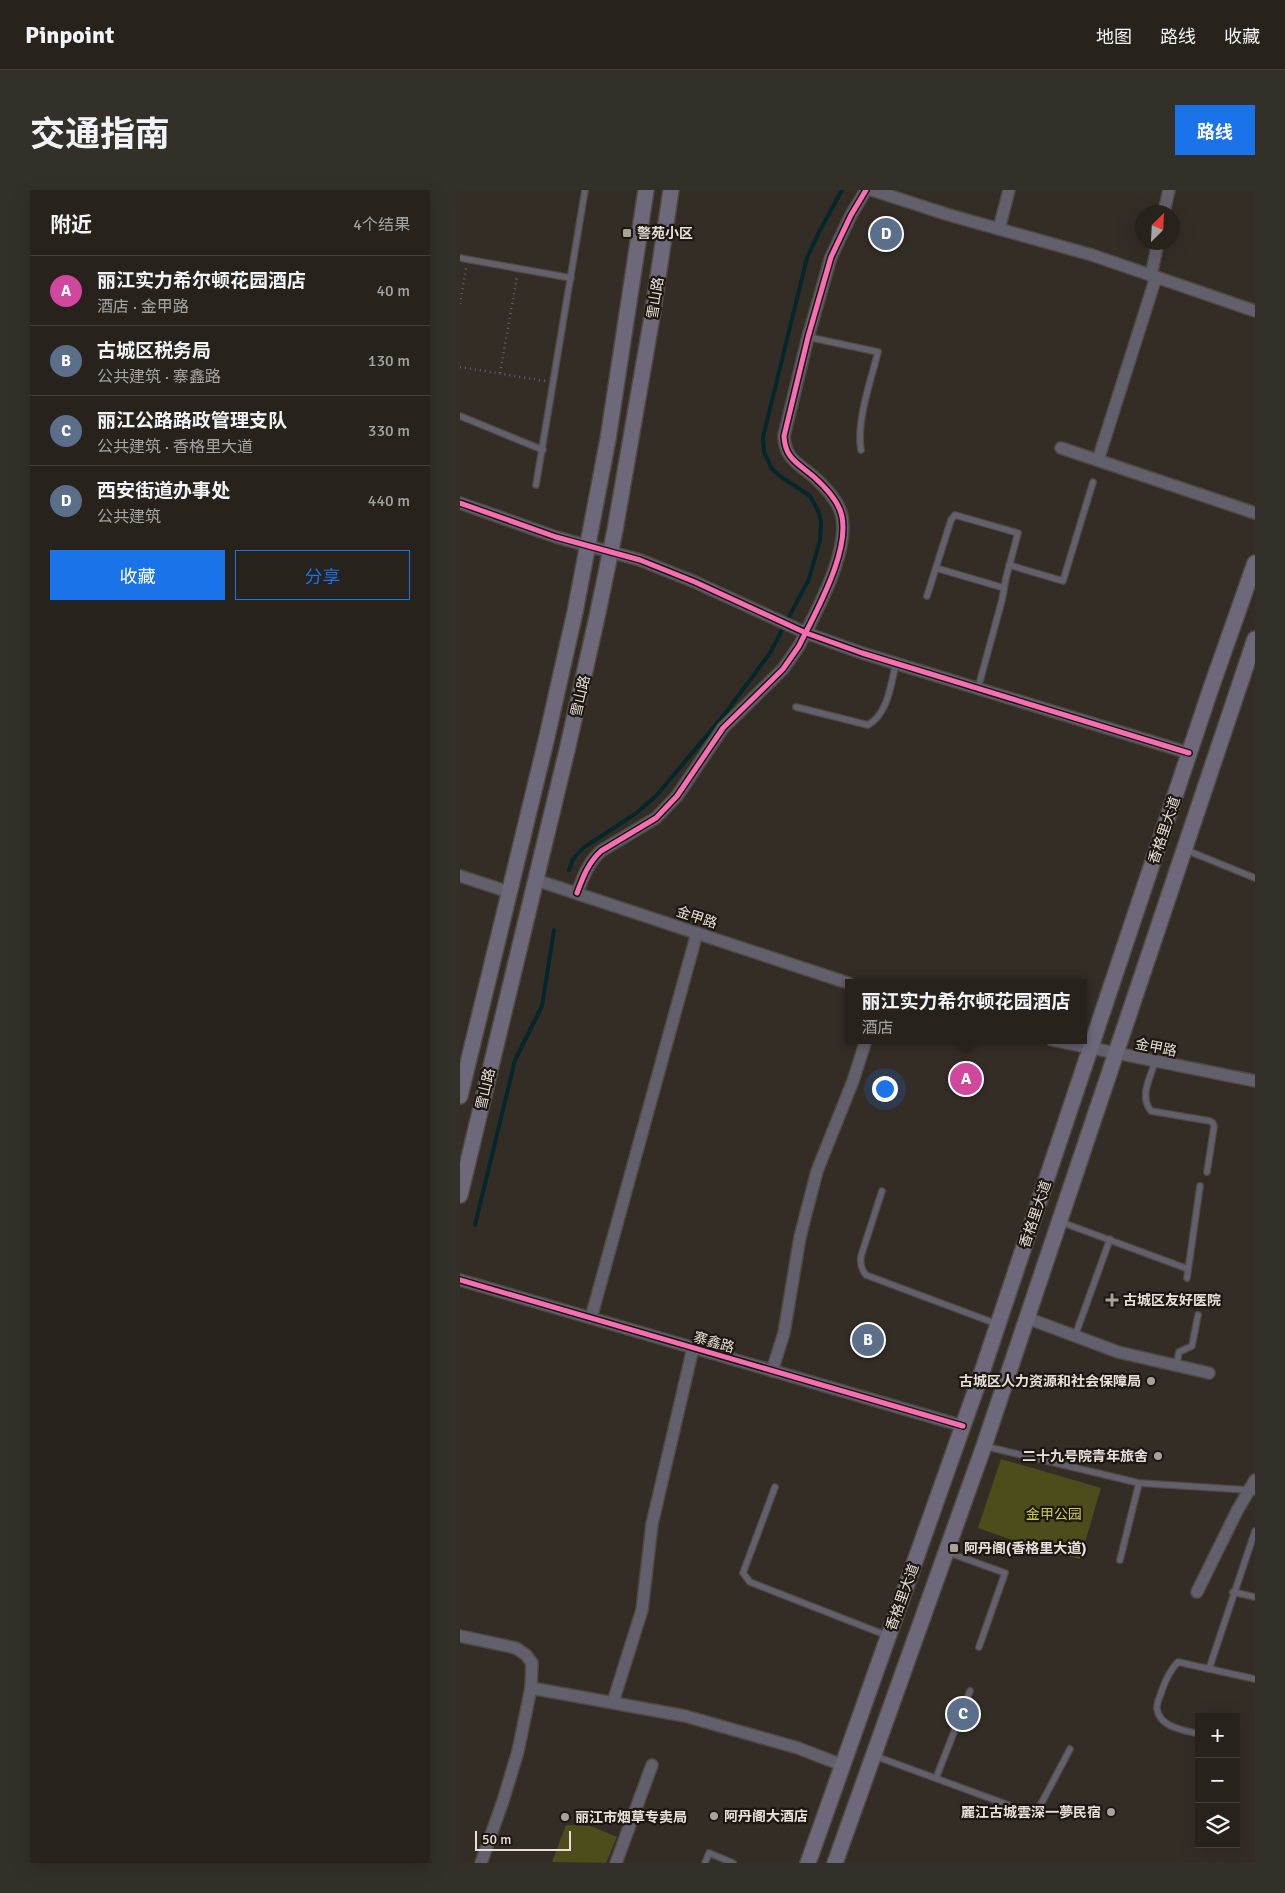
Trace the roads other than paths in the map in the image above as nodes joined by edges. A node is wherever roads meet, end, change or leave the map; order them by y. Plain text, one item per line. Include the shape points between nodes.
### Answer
1 (585, 190) edge
2 (646, 190) edge
3 (671, 190) edge
4 (866, 190) edge
5 (872, 190) edge
6 (1009, 190) edge
7 (1169, 190) edge
8 (1166, 205) edge
9 (999, 229) junction
10 (1157, 250) edge
11 (460, 258) edge
12 (1154, 276) junction
13 (571, 278) junction
14 (1255, 312) edge
15 (808, 337) junction
16 (460, 416) edge
17 (1061, 448) dead end
18 (542, 450) junction
19 (861, 450) dead end
20 (1098, 460) junction
21 (1093, 482) dead end
22 (536, 485) dead end
23 (460, 503) edge
24 (1255, 513) edge
25 (588, 546) junction
26 (610, 552) junction
27 (1255, 563) edge
28 (1009, 565) junction
29 (936, 568) junction
30 (1004, 588) junction
31 (927, 596) dead end
32 (806, 633) junction
33 (1255, 639) edge
34 (896, 663) junction
35 (978, 688) junction
36 (796, 707) dead end
37 (1190, 753) junction
38 (1184, 849) junction
39 (460, 876) edge
40 (1255, 878) edge
41 (536, 880) junction
42 (509, 892) junction
43 (577, 893) junction
44 (697, 933) junction
45 (845, 982) edge
46 (865, 1044) edge
47 (1069, 1044) edge
48 (1090, 1049) junction
49 (1115, 1054) junction
50 (1155, 1062) junction
51 (1255, 1082) edge
52 (460, 1096) edge
53 (1207, 1172) dead end
54 (1200, 1186) dead end
55 (882, 1191) dead end
56 (460, 1195) edge
57 (1059, 1221) junction
58 (1110, 1239) junction
59 (1188, 1269) junction
60 (1187, 1278) dead end
61 (460, 1280) edge
62 (1198, 1315) dead end
63 (591, 1318) junction
64 (1026, 1318) junction
65 (998, 1324) junction
66 (1075, 1337) junction
67 (693, 1348) junction
68 (1176, 1366) junction
69 (772, 1371) junction
70 (1208, 1373) dead end
71 (963, 1426) junction
72 (984, 1446) junction
73 (1255, 1480) edge
74 (1140, 1483) junction
75 (775, 1487) dead end
76 (1251, 1491) edge
77 (1255, 1531) edge
78 (945, 1552) junction
79 (1120, 1560) dead end
80 (1197, 1592) dead end
81 (1233, 1592) junction
82 (1255, 1597) edge
83 (460, 1636) edge
84 (888, 1636) junction
85 (979, 1646) dead end
86 (1209, 1669) junction
87 (1255, 1680) edge
88 (531, 1688) junction
89 (970, 1691) dead end
90 (613, 1702) junction
91 (1195, 1733) edge
92 (1070, 1749) dead end
93 (873, 1755) junction
94 (842, 1765) junction
95 (652, 1766) dead end
96 (936, 1778) junction
97 (481, 1863) edge
98 (616, 1863) edge
99 (705, 1863) edge
100 (733, 1863) edge
101 (808, 1863) edge
102 (834, 1863) edge

1 - 13 lane
2 - 25 main road, 雪山路
3 - 26 main road, 雪山路 via 651,327
4 - 15 street via 831,257
5 - 9 street
6 - 9 street
7 - 8 street
9 - 12 street
10 - 12 street
11 - 13 lane
12 - 14 street
12 - 20 street
13 - 18 lane
15 - 19 lane via 878,352 860,425
15 - 32 street via 784,442 792,460 832,497 840,511 842,541 838,562
16 - 18 lane
17 - 20 street
18 - 22 lane
20 - 24 street
21 - 28 lane via 1063,581
23 - 25 street via 556,538
25 - 26 street
25 - 42 main road, 雪山路 via 563,668
26 - 32 street via 695,582
26 - 41 main road, 雪山路
27 - 37 main road, 香格里大道
28 - 29 lane via 1018,533 955,515
28 - 30 lane
29 - 30 lane
29 - 31 lane
30 - 35 lane
32 - 34 street
32 - 43 street via 783,669 723,728 688,780 656,818 596,856
33 - 38 main road, 香格里大道
34 - 35 street
34 - 36 lane via 884,708 868,725
35 - 37 street
37 - 48 main road, 香格里大道
38 - 40 lane
38 - 49 main road, 香格里大道
39 - 42 street
41 - 43 street, 金甲路
41 - 56 main road, 雪山路
42 - 52 main road, 雪山路
43 - 44 street, 金甲路
44 - 45 street, 金甲路
44 - 63 street
46 - 69 street via 817,1171 800,1237 784,1333
47 - 48 street, 金甲路
48 - 49 street, 金甲路
48 - 65 main road, 香格里大道
49 - 50 street, 金甲路
49 - 57 main road, 香格里大道
50 - 51 street, 金甲路
50 - 53 lane via 1144,1096 1151,1111 1214,1123
54 - 59 lane
55 - 65 lane via 860,1264 866,1275
57 - 58 lane
57 - 64 main road, 香格里大道
58 - 59 lane
58 - 66 lane
59 - 60 lane
61 - 63 street, 寨鑫路
62 - 68 lane via 1192,1346 1179,1352
63 - 67 street, 寨鑫路
64 - 66 street
64 - 72 main road, 香格里大道
65 - 71 main road, 香格里大道
66 - 68 street via 1118,1352
67 - 69 street, 寨鑫路
67 - 90 street via 652,1524 642,1610
68 - 70 street
69 - 71 street, 寨鑫路
71 - 84 main road, 香格里大道
72 - 74 lane
72 - 78 main road, 香格里大道
73 - 76 street
74 - 76 lane
74 - 79 lane
75 - 84 lane via 743,1573 750,1582
76 - 80 street
77 - 81 lane
78 - 85 lane via 1005,1573
78 - 93 main road, 香格里大道
81 - 82 lane
81 - 86 lane
83 - 88 street via 522,1651 532,1664
84 - 94 main road, 香格里大道
86 - 87 lane
86 - 91 lane via 1178,1662 1167,1676 1156,1707 1166,1724
88 - 90 street
88 - 97 street via 511,1776
89 - 96 lane
90 - 94 street via 685,1716 798,1748
92 - 96 lane via 1039,1808 1030,1813
93 - 96 lane
93 - 102 main road, 香格里大道
94 - 101 main road, 香格里大道
95 - 98 street
99 - 100 lane via 709,1853

